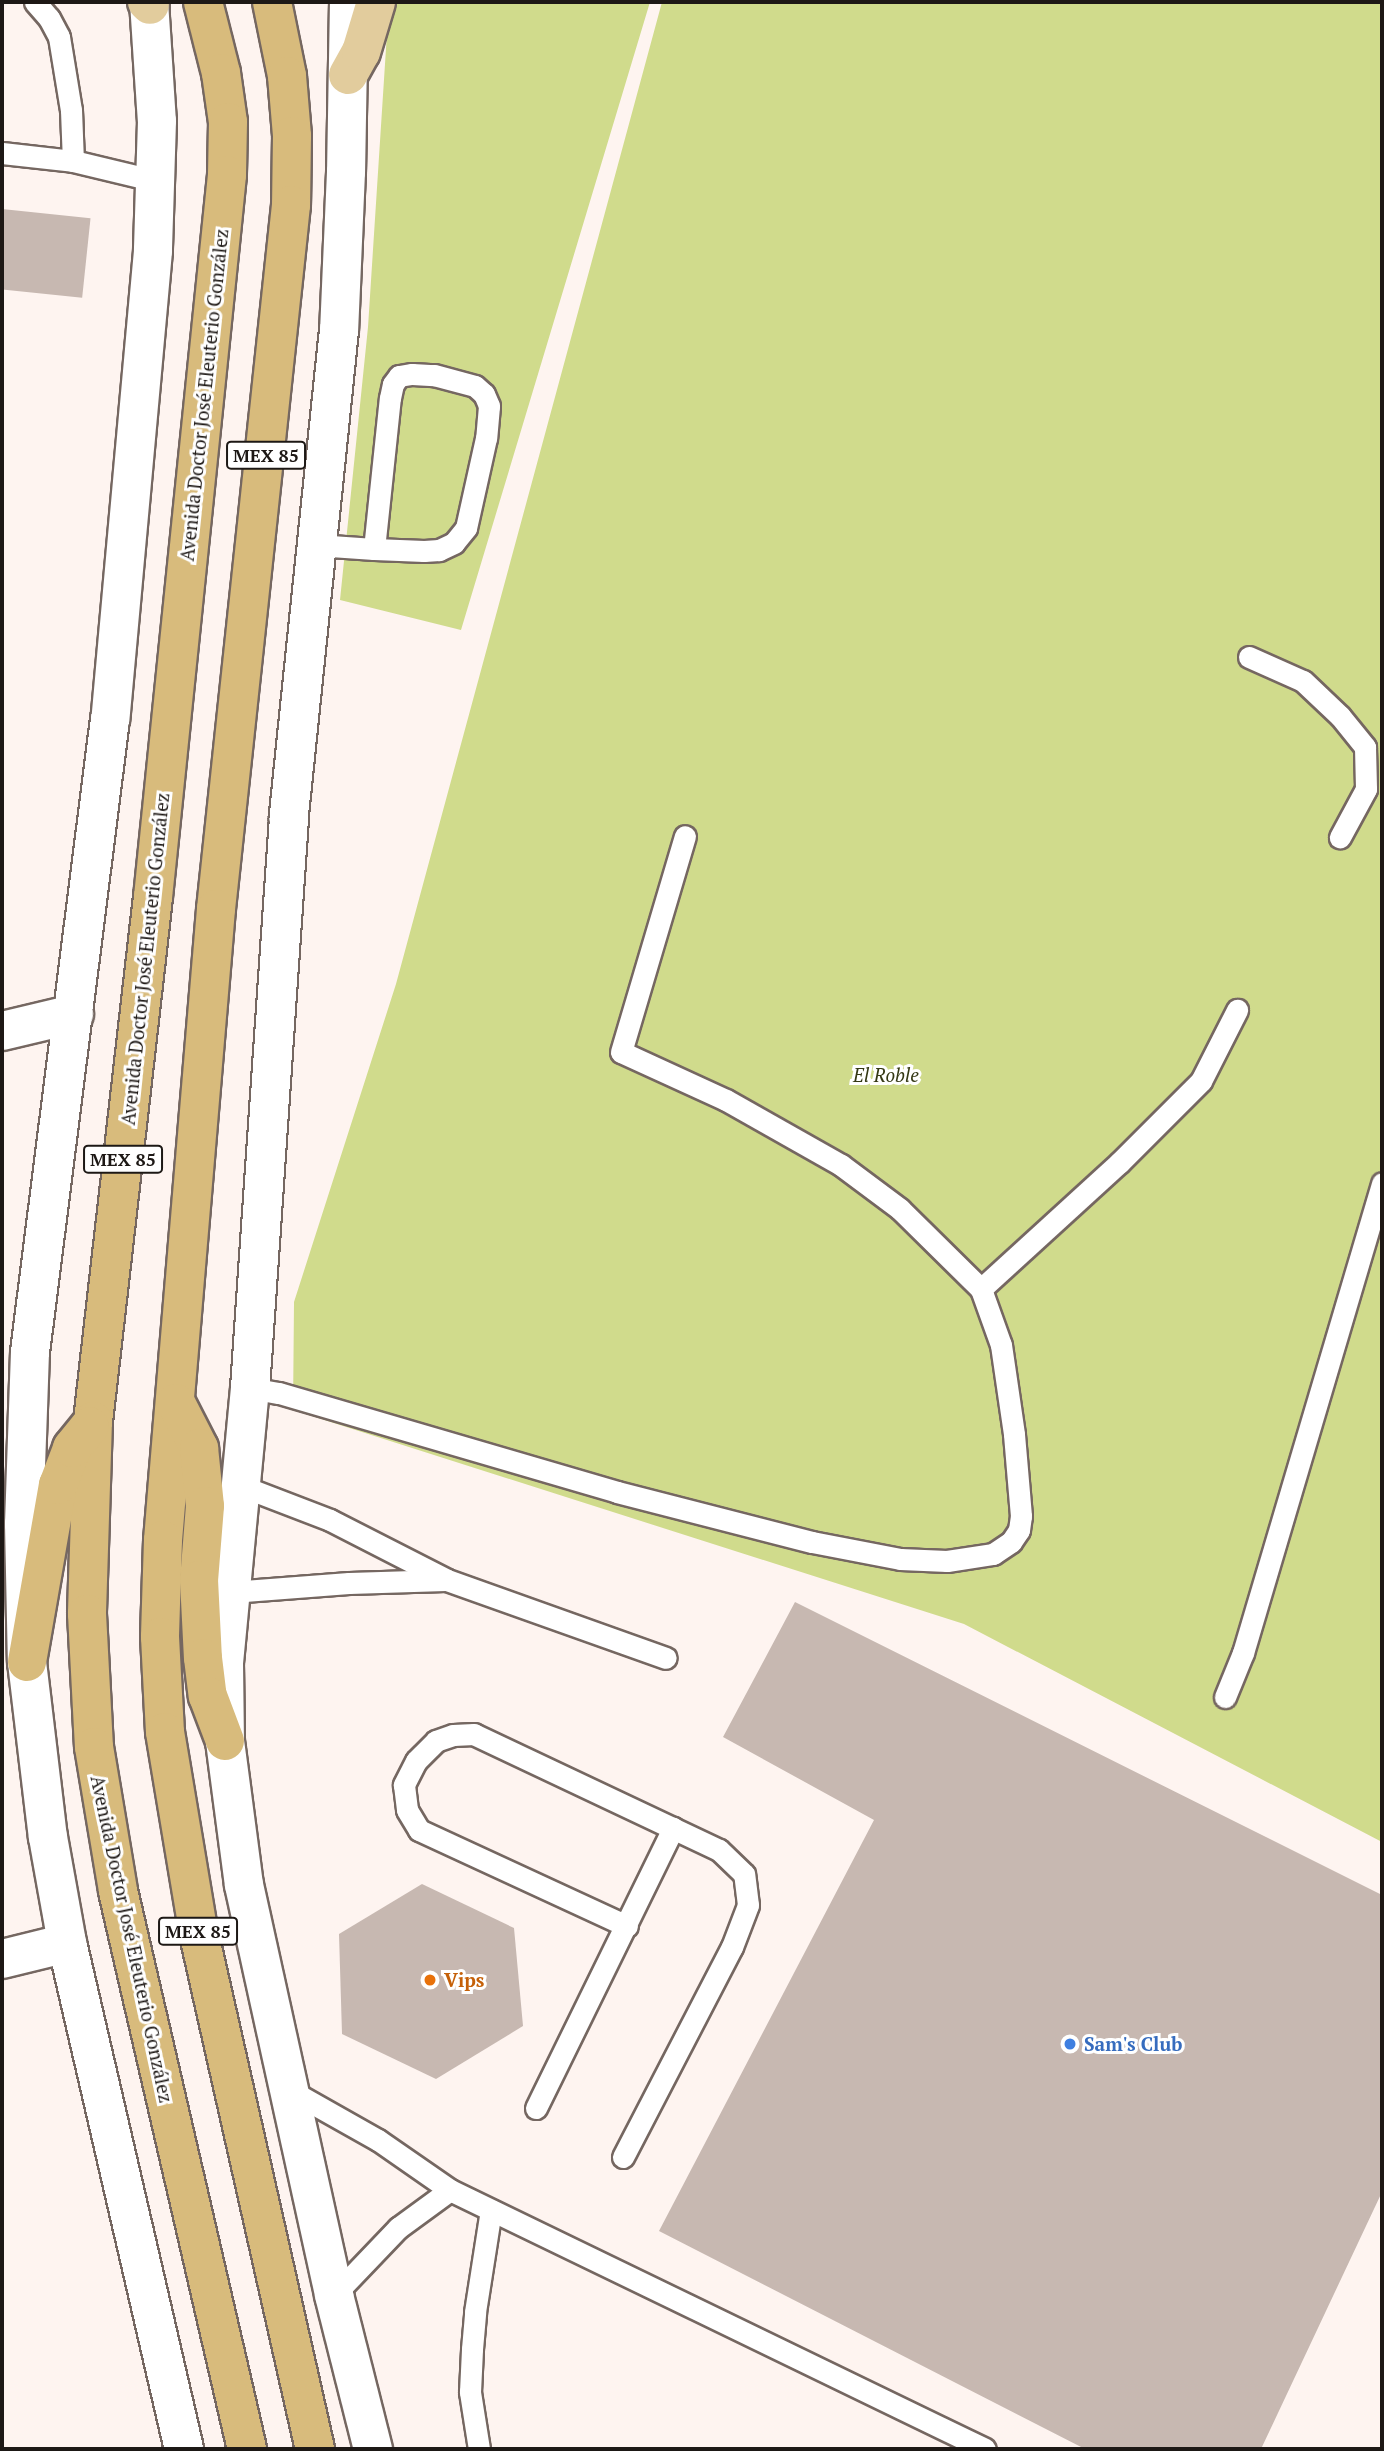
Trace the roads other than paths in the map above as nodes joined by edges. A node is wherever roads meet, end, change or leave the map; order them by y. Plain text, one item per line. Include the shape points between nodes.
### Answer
1 (35, 2) edge
2 (203, 2) edge
3 (272, 2) edge
4 (352, 4) edge
5 (156, 8) edge
6 (348, 75) joint
7 (2, 153) edge
8 (73, 161) junction
9 (156, 181) junction
10 (316, 545) junction
11 (374, 549) junction
12 (1249, 657) dead end
13 (685, 836) dead end
14 (1340, 837) dead end
15 (1237, 1010) dead end
16 (74, 1014) junction
17 (2, 1031) edge
18 (1382, 1183) edge
19 (981, 1289) junction
20 (250, 1388) junction
21 (176, 1403) junction
22 (93, 1421) junction
23 (239, 1485) junction
24 (447, 1580) junction
25 (231, 1592) junction
26 (666, 1658) dead end
27 (27, 1662) junction
28 (1225, 1697) dead end
29 (225, 1741) junction
30 (673, 1828) junction
31 (628, 1926) junction
32 (67, 1943) junction
33 (2, 1959) edge
34 (291, 2091) junction
35 (536, 2108) dead end
36 (623, 2157) dead end
37 (450, 2190) junction
38 (491, 2210) junction
39 (334, 2295) junction
40 (184, 2449) edge
41 (247, 2449) edge
42 (315, 2449) edge
43 (373, 2449) edge
44 (479, 2449) edge
45 (985, 2449) edge

1 - 8 lane via 59,37 71,110
2 - 22 highway, Avenida Doctor José Eleuterio González / MEX 85 via 228,122 227,175 153,897
3 - 21 highway, MEX 85 via 287,76 291,205 216,909
4 - 6 main road via 361,52
5 - 9 street
6 - 10 street via 339,330
7 - 8 lane
8 - 9 lane
9 - 16 street via 110,719
10 - 11 lane
10 - 20 street via 289,818
11 - 11 lane via 439,550 454,543 466,528 490,418 484,394 475,386 412,374 400,376 393,384
12 - 14 lane via 1303,681 1365,747 1366,789
13 - 19 lane via 621,1052 726,1100 841,1165 900,1209
15 - 19 lane via 1201,1082
16 - 17 street
16 - 27 street via 30,1352 24,1524
18 - 28 lane via 1243,1653
19 - 20 lane via 1001,1345 1021,1516 1011,1542 993,1554 975,1558 900,1559 812,1542
20 - 23 street
21 - 29 highway via 199,1448 205,1506 200,1580 203,1658 208,1696
21 - 42 highway, MEX 85 via 162,1554 165,1732 225,2060
22 - 27 highway via 72,1448 58,1485
22 - 41 highway, Avenida Doctor José Eleuterio González / MEX 85 via 87,1614 89,1689 100,1782 118,1891
23 - 24 lane via 330,1520
23 - 25 street
24 - 25 lane
24 - 26 lane
25 - 29 street via 224,1663
27 - 32 street via 48,1836
29 - 34 street via 244,1885
30 - 31 lane
30 - 31 lane via 474,1734 436,1741 416,1760 404,1785 407,1810 419,1830
30 - 36 lane via 719,1850 744,1874 748,1906 732,1947
31 - 35 lane
32 - 33 street
32 - 40 street
34 - 37 lane via 378,2140
34 - 39 street
37 - 38 lane
37 - 39 lane via 398,2228
38 - 44 lane via 472,2349 470,2392
38 - 45 lane
39 - 43 street

